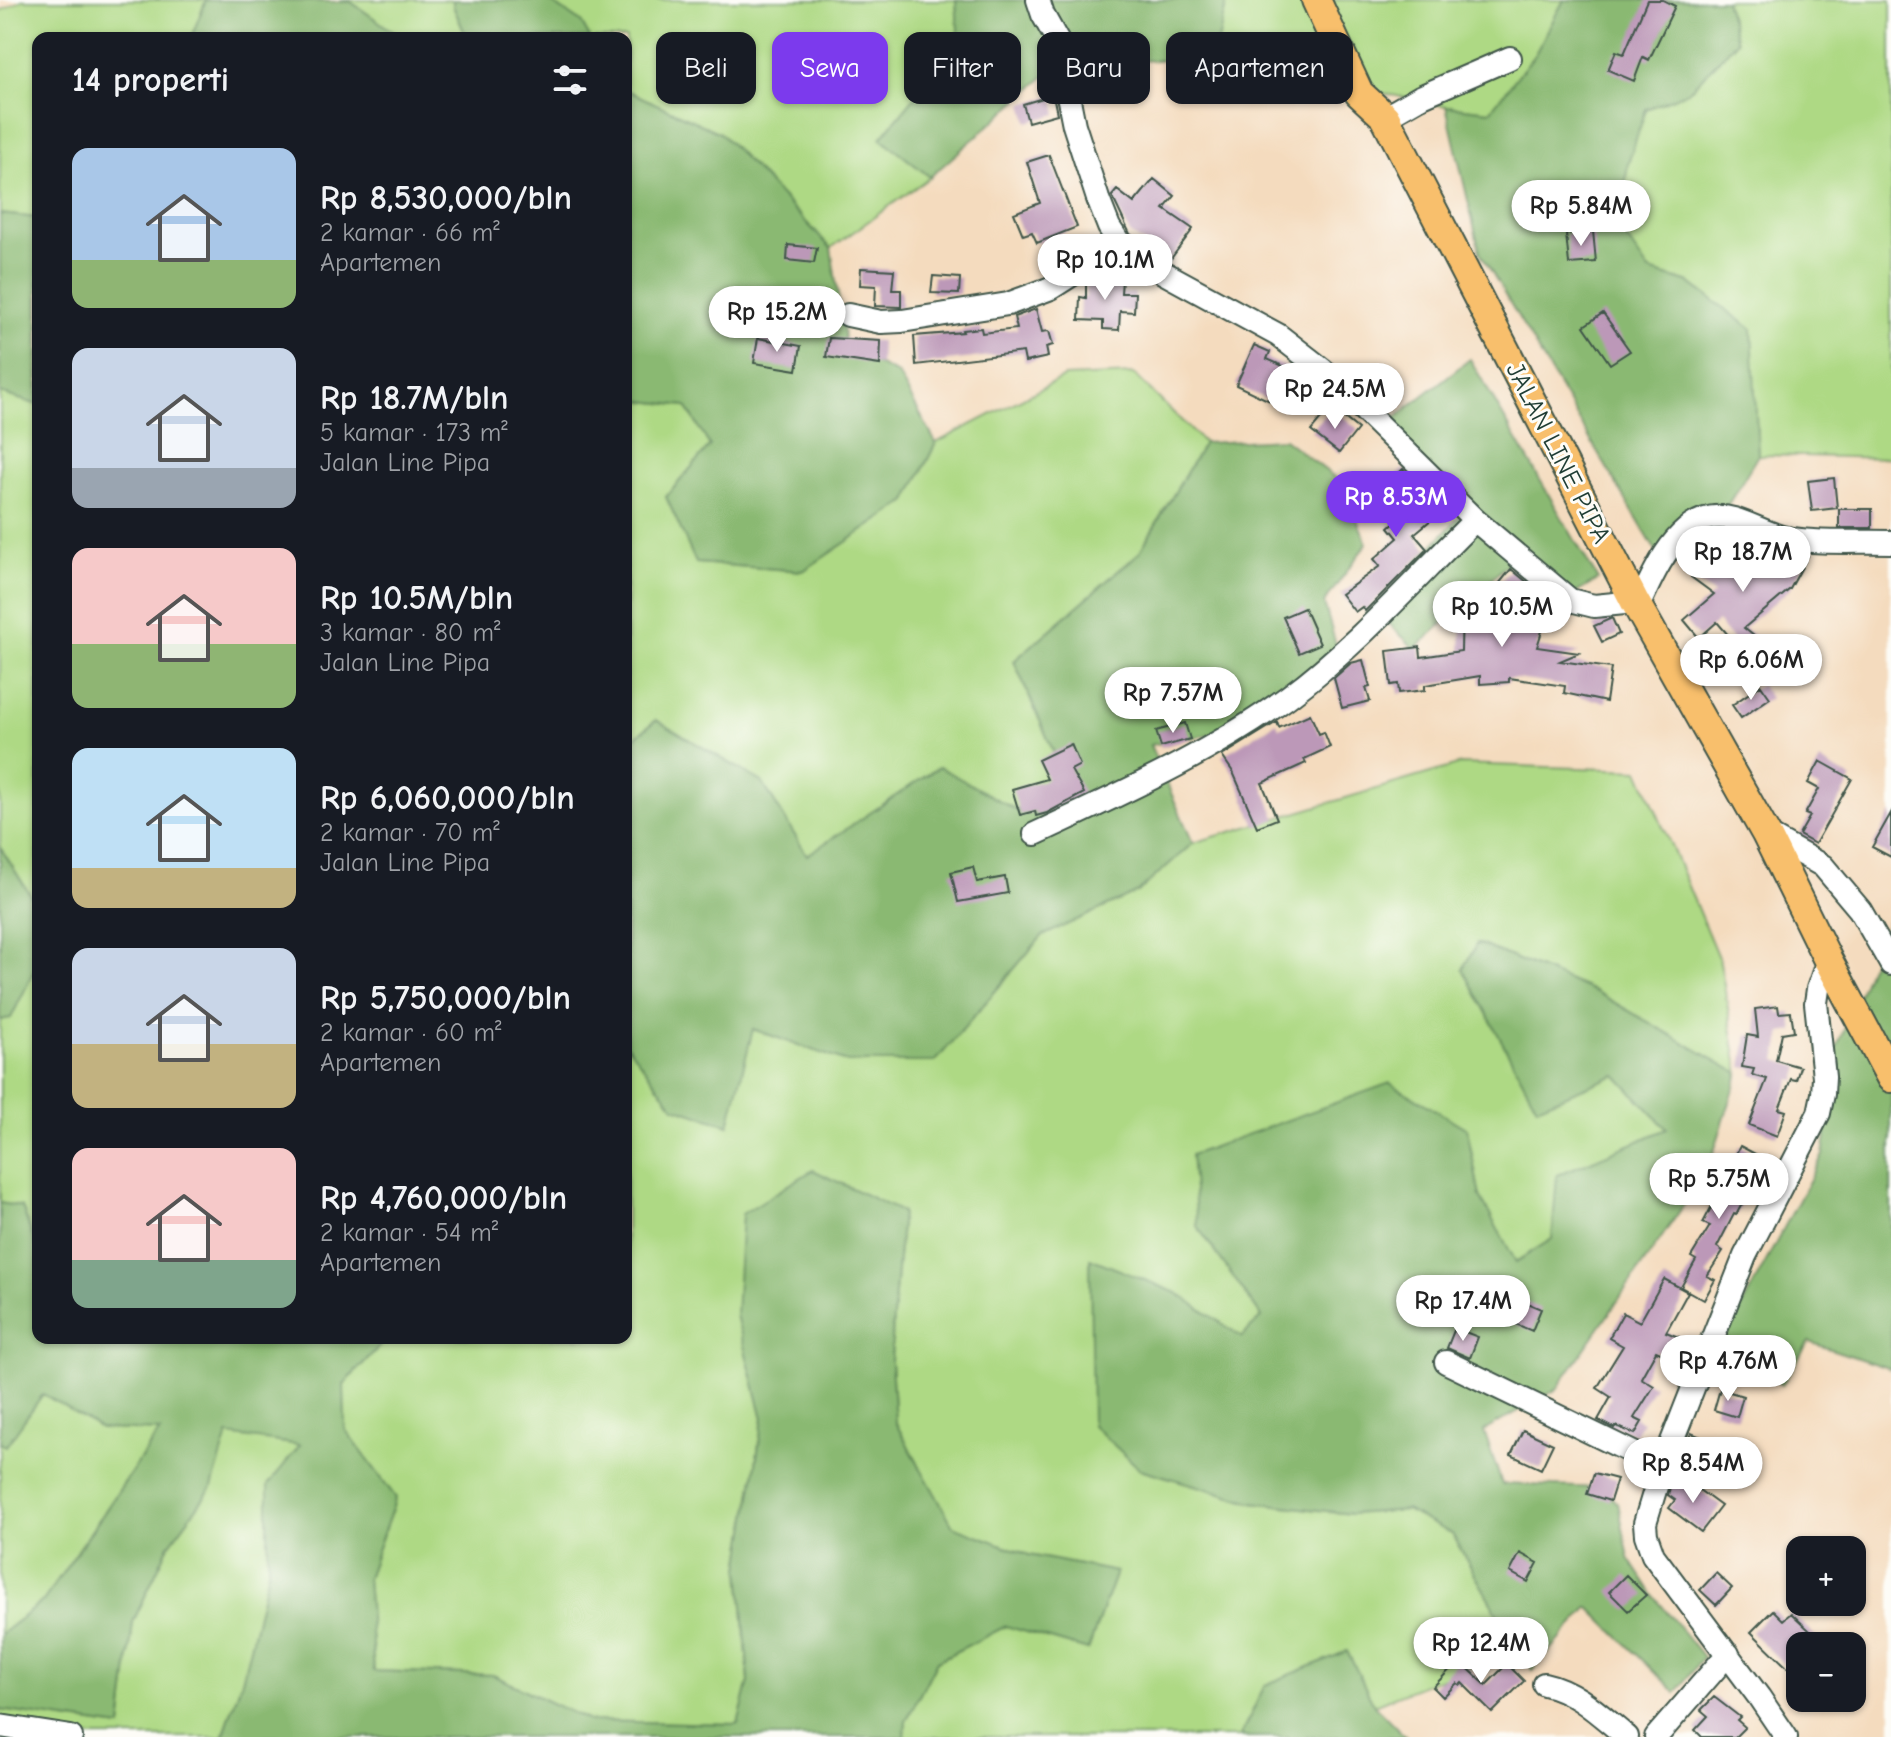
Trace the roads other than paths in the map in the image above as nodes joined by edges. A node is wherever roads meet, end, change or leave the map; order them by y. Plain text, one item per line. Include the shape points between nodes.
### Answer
1 (1038, 0) edge
2 (1316, 0) edge
3 (1510, 58) dead end
4 (1385, 117) junction
5 (1120, 244) junction
6 (848, 315) dead end
7 (1475, 520) junction
8 (1891, 542) edge
9 (1637, 604) junction
10 (1035, 834) dead end
11 (1766, 834) junction
12 (1828, 960) junction
13 (1891, 964) edge
14 (1891, 1078) edge
15 (1446, 1362) dead end
16 (1662, 1467) junction
17 (1728, 1654) junction
18 (1544, 1684) dead end
19 (0, 1726) edge
20 (71, 1737) edge
21 (1627, 1737) edge
22 (1656, 1737) edge
23 (1786, 1737) edge

1 - 5 street via 1057,40 1074,125 1098,199
2 - 4 main road, JALAN LINE PIPA via 1359,93
3 - 4 street
4 - 9 main road, JALAN LINE PIPA
5 - 6 street via 1051,288 1008,304 902,321
5 - 7 street via 1278,335 1323,370
7 - 9 street via 1570,600 1594,606
7 - 10 street via 1332,661 1287,697 1170,770
8 - 9 street via 1797,539 1723,517 1697,521 1673,544
9 - 11 main road, JALAN LINE PIPA
11 - 12 main road, JALAN LINE PIPA
11 - 13 street via 1823,866 1860,910
12 - 14 main road, JALAN LINE PIPA
12 - 16 street via 1816,1003 1824,1077 1819,1113 1745,1256
15 - 16 street
16 - 17 street via 1647,1510 1649,1545
17 - 22 street
17 - 23 street
18 - 21 street via 1576,1696
19 - 20 street

